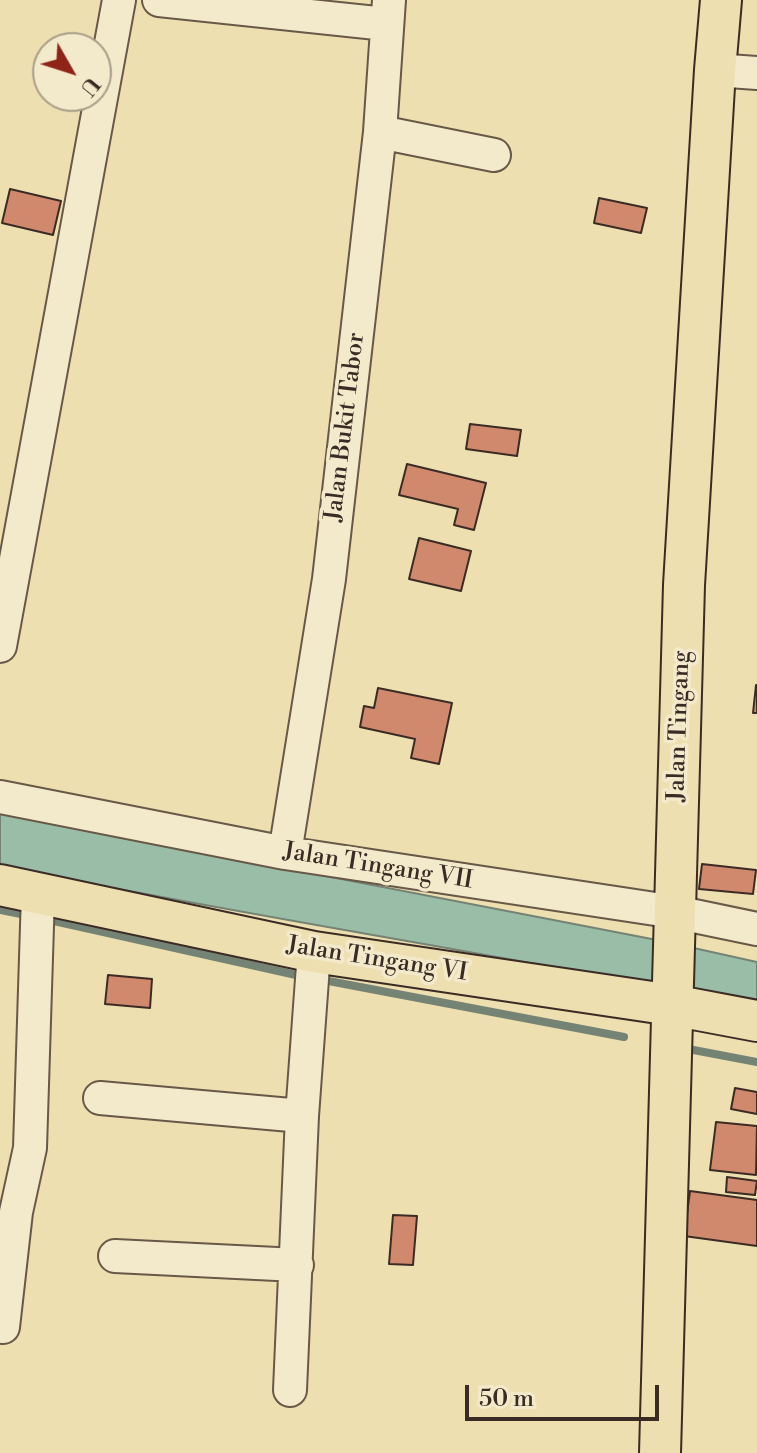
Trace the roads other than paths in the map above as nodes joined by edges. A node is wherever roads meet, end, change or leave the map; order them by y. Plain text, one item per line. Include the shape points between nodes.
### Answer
1 (119, 0) edge
2 (159, 0) edge
3 (721, 0) edge
4 (388, 12) edge
5 (715, 70) junction
6 (757, 73) edge
7 (380, 132) junction
8 (494, 155) dead end
9 (0, 646) edge
10 (0, 797) edge
11 (285, 853) junction
12 (19, 890) edge
13 (675, 928) junction
14 (757, 929) edge
15 (314, 952) junction
16 (673, 997) junction
17 (757, 1021) edge
18 (100, 1098) dead end
19 (302, 1116) junction
20 (11, 1194) edge
21 (115, 1256) dead end
22 (297, 1265) junction
23 (3, 1327) dead end
24 (290, 1390) dead end
25 (660, 1453) edge

1 - 9 street
2 - 4 street
3 - 5 main road, Jalan Tingang
4 - 7 street, Jalan Bukit Tabor
5 - 6 street
5 - 13 main road, Jalan Tingang via 684,585
7 - 8 street
7 - 11 street, Jalan Bukit Tabor via 329,579
10 - 11 street, Jalan Tingang VII
11 - 13 street, Jalan Tingang VII
12 - 15 main road, Jalan Tingang VI
12 - 20 street via 30,1148
13 - 14 street, Jalan Tingang VII
13 - 16 main road, Jalan Tingang
15 - 16 main road, Jalan Tingang VI
15 - 19 street
16 - 17 main road, Jalan Tingang VI
16 - 25 main road, Jalan Tingang
18 - 19 street
19 - 22 street
20 - 23 street via 16,1212
21 - 22 street
22 - 24 street

